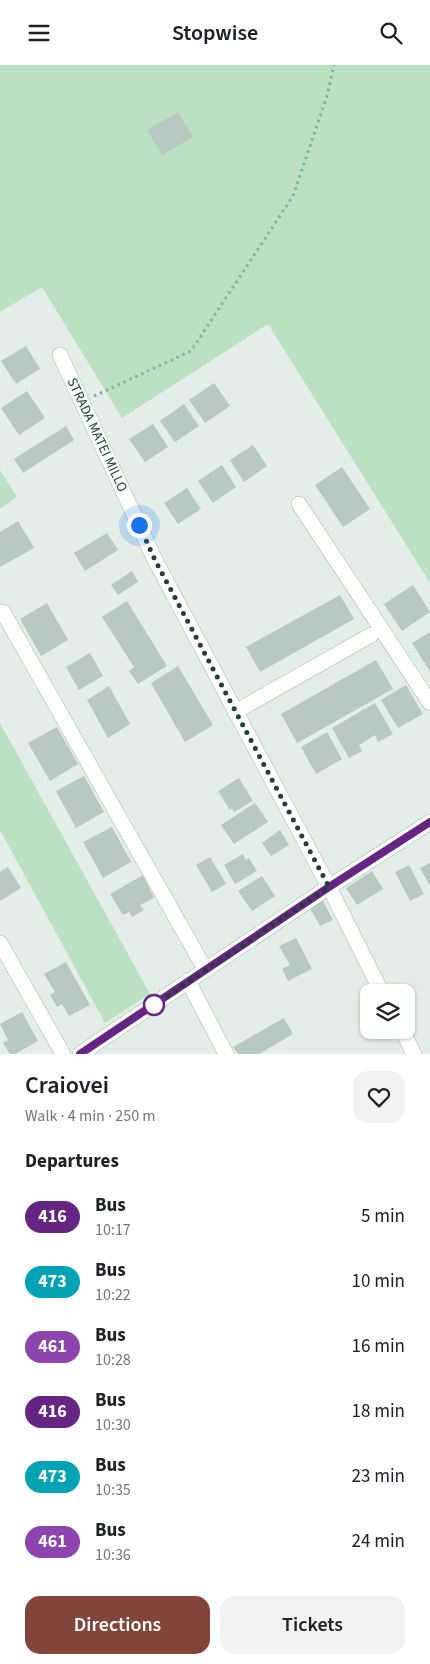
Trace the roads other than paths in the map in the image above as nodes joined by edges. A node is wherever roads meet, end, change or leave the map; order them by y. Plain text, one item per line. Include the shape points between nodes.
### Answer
1 (60, 355) dead end
2 (299, 504) dead end
3 (2, 612) dead end
4 (371, 635) dead end
5 (430, 703) edge
6 (236, 711) junction
7 (430, 822) edge
8 (329, 887) junction
9 (0, 943) edge
10 (206, 969) junction
11 (188, 981) junction
12 (378, 984) edge
13 (406, 1039) edge
14 (63, 1054) edge
15 (80, 1054) edge
16 (226, 1054) edge
17 (414, 1054) edge

1 - 6 street, STRADA MATEI MILLO via 155,560
2 - 5 street
3 - 10 street
4 - 6 street
6 - 8 street, STRADA MATEI MILLO
7 - 8 street
8 - 10 street
8 - 12 street, STRADA MATEI MILLO
9 - 14 street
10 - 11 street
11 - 15 street
11 - 16 street
13 - 17 street

